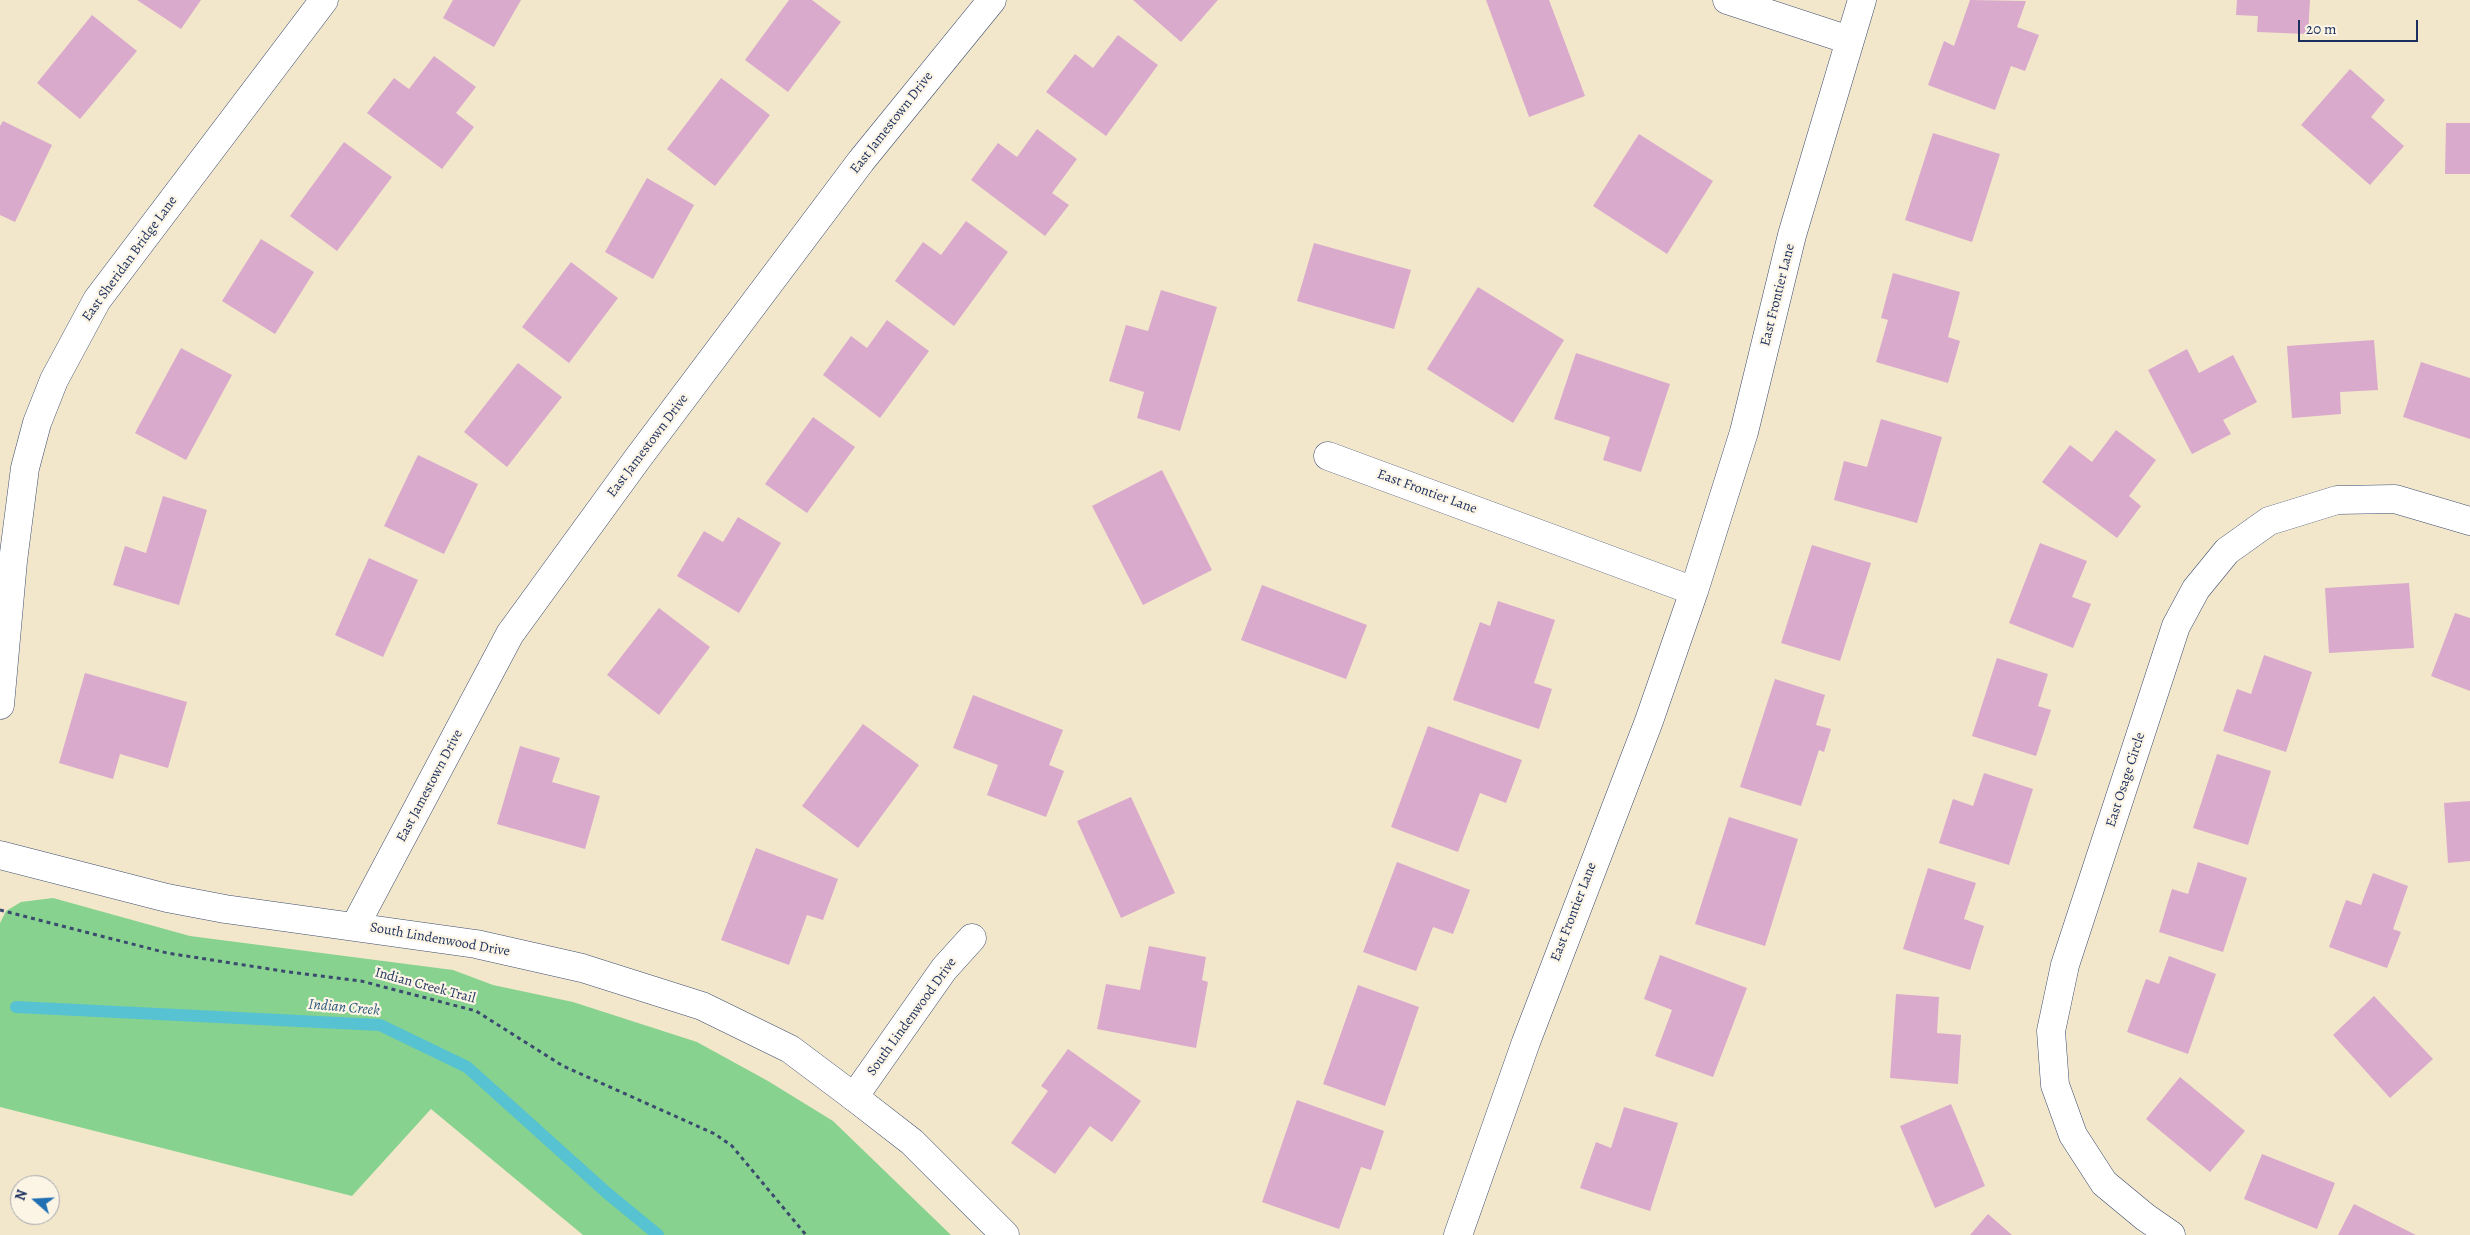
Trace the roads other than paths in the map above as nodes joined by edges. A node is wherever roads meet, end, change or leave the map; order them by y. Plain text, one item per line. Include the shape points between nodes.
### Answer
1 (324, 0) edge
2 (992, 0) edge
3 (1727, 0) edge
4 (1862, 0) edge
5 (1849, 40) junction
6 (1328, 456) dead end
7 (2470, 521) edge
8 (1694, 591) junction
9 (0, 705) edge
10 (0, 855) edge
11 (356, 926) junction
12 (972, 938) dead end
13 (854, 1097) junction
14 (1006, 1235) edge
15 (1458, 1235) edge
16 (2171, 1235) edge

1 - 9 street, East Sheridan Bridge Lane via 97,300 54,380 25,468
2 - 11 street, East Jamestown Drive via 855,169 510,634
3 - 5 street
4 - 5 street, East Frontier Lane
5 - 8 street, East Frontier Lane via 1792,235 1744,432
6 - 8 street, East Frontier Lane
7 - 16 street, East Osage Circle via 2395,499 2337,500 2269,521 2227,551 2196,589 2176,626 2065,964 2051,1031 2055,1086 2073,1135 2104,1183 2145,1218
8 - 15 street, East Frontier Lane via 1649,722 1526,1042
10 - 11 street, South Lindenwood Drive via 167,898
11 - 13 street, South Lindenwood Drive via 476,944 582,968 702,1006 790,1050
12 - 13 street, South Lindenwood Drive via 944,970
13 - 14 street, South Lindenwood Drive via 912,1142

